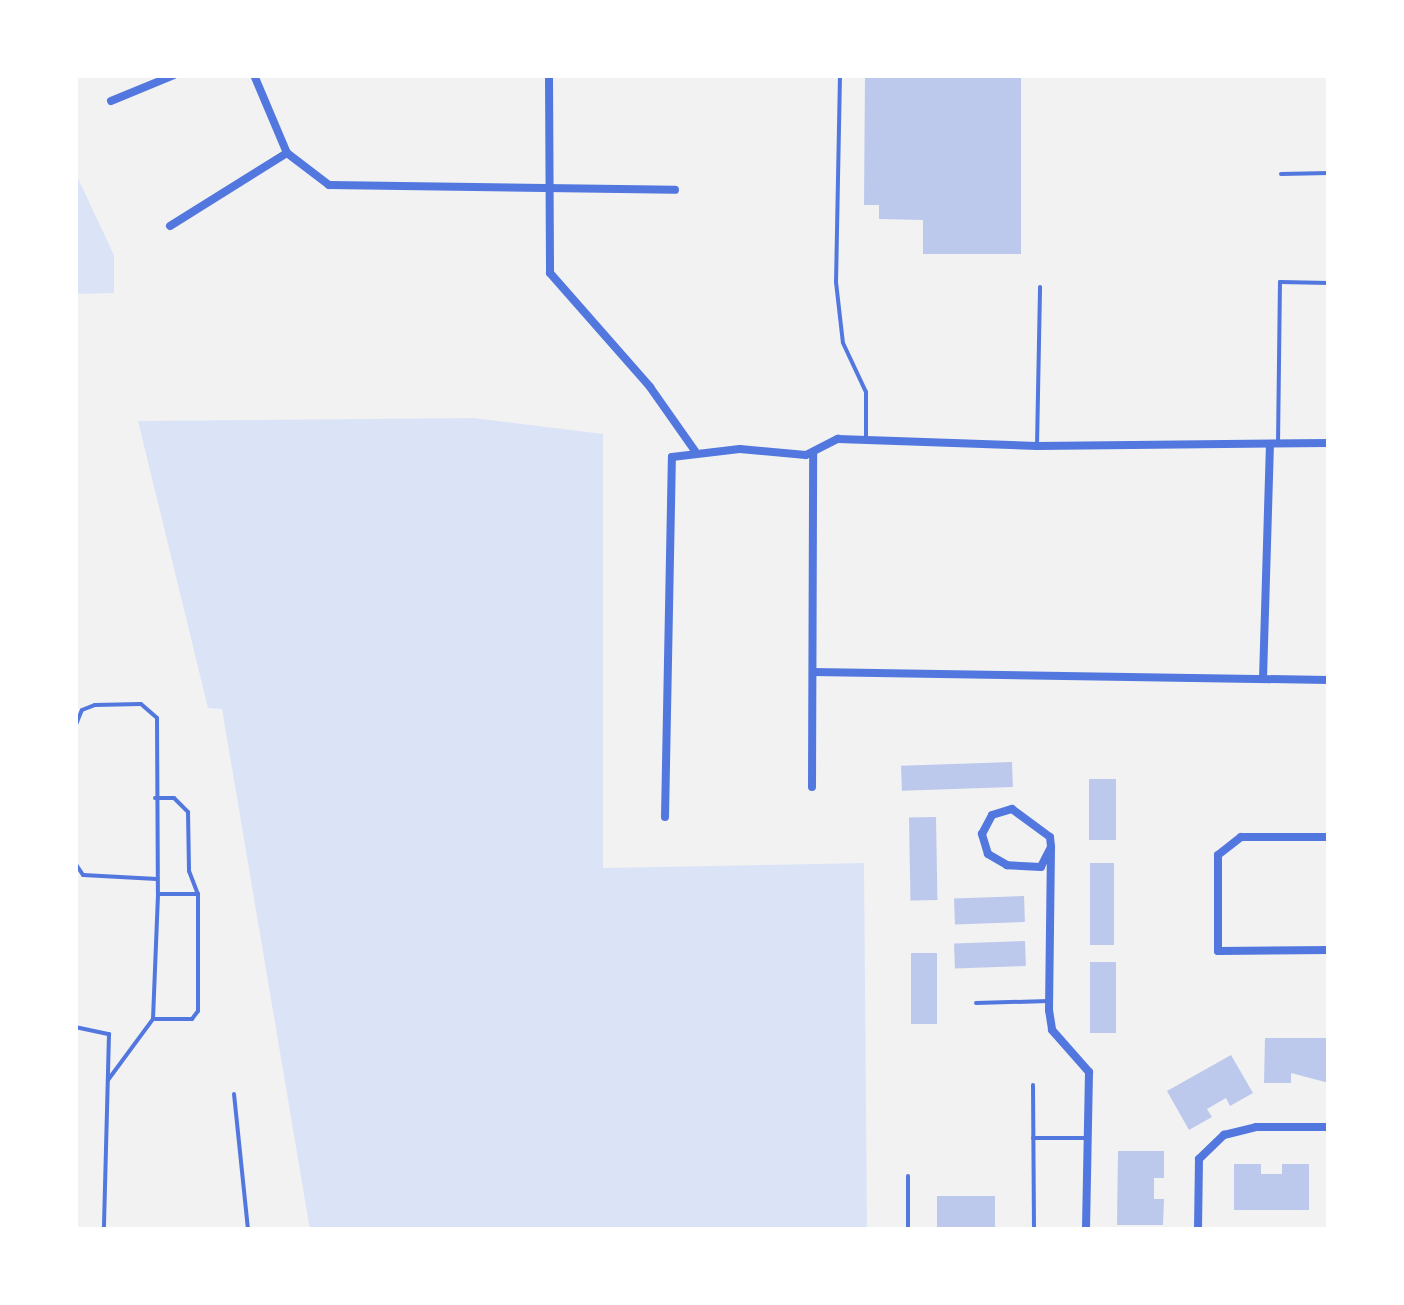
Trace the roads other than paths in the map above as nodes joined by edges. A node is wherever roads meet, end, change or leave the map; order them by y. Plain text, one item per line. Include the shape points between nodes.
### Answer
1 (174, 75) edge
2 (254, 75) edge
3 (548, 75) edge
4 (840, 75) edge
5 (112, 101) dead end
6 (287, 153) junction
7 (1329, 173) edge
8 (1281, 174) dead end
9 (548, 189) junction
10 (675, 190) dead end
11 (170, 226) dead end
12 (1329, 283) edge
13 (1040, 287) dead end
14 (866, 440) junction
15 (1329, 443) edge
16 (1274, 444) junction
17 (1036, 446) junction
18 (695, 451) junction
19 (813, 452) junction
20 (813, 672) junction
21 (1264, 679) junction
22 (1329, 680) edge
23 (75, 727) edge
24 (812, 787) dead end
25 (156, 798) junction
26 (665, 817) dead end
27 (1329, 837) edge
28 (1051, 847) junction
29 (75, 863) edge
30 (156, 880) junction
31 (158, 894) junction
32 (198, 894) junction
33 (1329, 950) edge
34 (1049, 1001) junction
35 (976, 1003) dead end
36 (153, 1019) junction
37 (75, 1027) edge
38 (108, 1080) junction
39 (1033, 1085) dead end
40 (234, 1094) dead end
41 (1329, 1127) edge
42 (1033, 1138) junction
43 (1088, 1138) junction
44 (908, 1176) dead end
45 (104, 1230) edge
46 (248, 1230) edge
47 (908, 1230) edge
48 (1034, 1230) edge
49 (1086, 1230) edge
50 (1198, 1230) edge

1 - 5 street
2 - 6 street
3 - 9 street
4 - 14 lane via 836,282 842,343 866,392
6 - 9 street via 311,178 340,188
6 - 11 street
7 - 8 lane
9 - 10 street
9 - 18 street via 550,273 650,386
12 - 16 lane via 1280,282
13 - 17 lane
14 - 17 street
14 - 19 street via 838,439
15 - 16 street
16 - 17 street
16 - 21 street
18 - 19 street
18 - 26 street via 672,457 668,475
19 - 20 street
20 - 21 street
20 - 24 street
21 - 22 street
23 - 25 lane via 82,710 95,704 152,708
25 - 30 lane
25 - 32 lane via 174,798 188,812 189,871
27 - 33 street via 1241,837 1218,856 1218,950
28 - 28 street via 1044,828 1012,809 992,815 982,834 988,854 1007,864 1040,867
28 - 34 street
29 - 30 lane via 83,875
30 - 31 lane
31 - 32 lane
31 - 36 lane
32 - 36 lane via 198,1011 192,1019
34 - 35 lane
34 - 43 street via 1054,1038 1080,1055 1089,1072
36 - 38 lane
37 - 38 lane via 108,1030
38 - 45 lane
39 - 42 lane
40 - 46 lane
41 - 50 street via 1256,1127 1224,1136 1199,1159
42 - 43 lane
42 - 48 lane
43 - 49 street
44 - 47 lane

